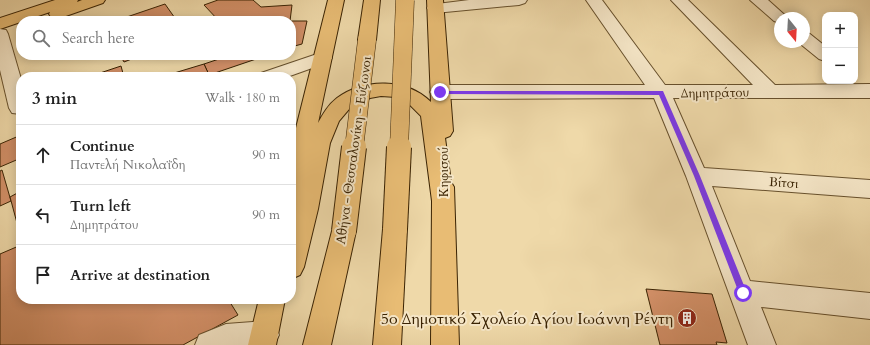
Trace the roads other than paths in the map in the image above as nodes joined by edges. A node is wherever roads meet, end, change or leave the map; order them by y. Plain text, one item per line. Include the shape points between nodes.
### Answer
1 (70, 0) edge
2 (97, 0) edge
3 (336, 0) edge
4 (372, 0) edge
5 (405, 0) edge
6 (519, 0) edge
7 (594, 0) edge
8 (679, 0) edge
9 (758, 0) edge
10 (435, 4) edge
11 (774, 13) edge
12 (23, 16) edge
13 (51, 16) edge
14 (16, 19) edge
15 (0, 24) edge
16 (16, 29) edge
17 (0, 34) edge
18 (810, 43) edge
19 (822, 53) edge
20 (323, 58) junction
21 (282, 72) edge
22 (866, 88) edge
23 (440, 92) junction
24 (771, 92) junction
25 (661, 93) junction
26 (16, 96) edge
27 (296, 176) edge
28 (697, 176) junction
29 (870, 189) edge
30 (443, 201) junction
31 (296, 249) edge
32 (743, 293) junction
33 (271, 304) edge
34 (278, 304) edge
35 (870, 306) edge
36 (264, 340) edge
37 (208, 345) edge
38 (317, 345) edge
39 (387, 345) edge
40 (444, 345) edge
41 (762, 345) edge

1 - 12 main road
2 - 13 main road
3 - 20 main road
4 - 38 main road, Αθήνα - Θεσσαλονίκη - Εύζωνοι, bridge via 344,231
5 - 39 main road, bridge
6 - 10 street
7 - 25 street
8 - 24 street
9 - 11 street
10 - 23 main road, Κηφισού
14 - 15 main road
16 - 17 main road
17 - 26 street
18 - 19 street
20 - 21 street
20 - 27 main road
22 - 24 street, Δημητράτου
23 - 25 street, Δημητράτου
23 - 30 main road, Κηφισού via 443,127
24 - 25 street, Δημητράτου
25 - 28 street
28 - 29 street, Βίτσι
28 - 32 street
30 - 31 main road via 431,114 423,103 412,96 383,90 366,92 351,98 339,107 323,132
30 - 40 main road, Κηφισού
32 - 35 street
32 - 41 street
33 - 36 main road
34 - 36 main road
36 - 37 street via 226,338

